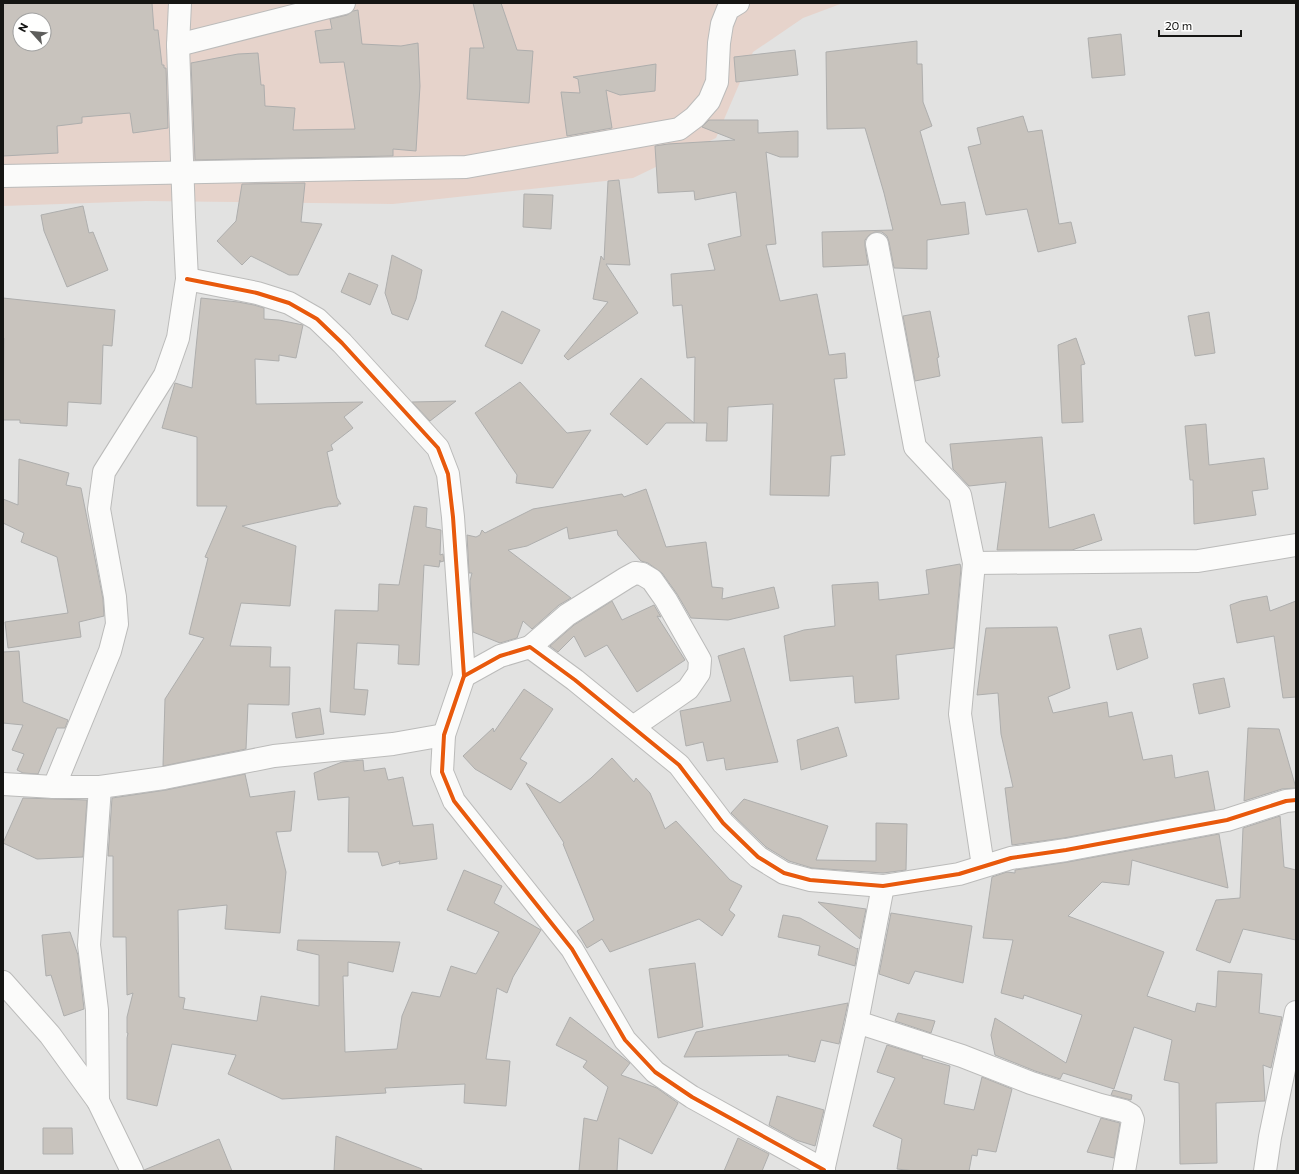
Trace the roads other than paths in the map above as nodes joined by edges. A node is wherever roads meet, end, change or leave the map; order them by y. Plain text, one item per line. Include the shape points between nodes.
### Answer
1 (180, 3) edge
2 (344, 3) edge
3 (729, 5) edge
4 (178, 45) junction
5 (183, 173) junction
6 (3, 176) edge
7 (877, 244) dead end
8 (187, 279) junction
9 (1296, 545) edge
10 (974, 563) junction
11 (530, 647) junction
12 (464, 676) junction
13 (633, 727) junction
14 (444, 735) junction
15 (3, 784) edge
16 (54, 787) junction
17 (100, 787) junction
18 (1296, 800) edge
19 (983, 866) junction
20 (883, 886) junction
21 (3, 982) edge
22 (1296, 1012) edge
23 (857, 1022) junction
24 (98, 1101) junction
25 (823, 1170) edge
26 (132, 1171) edge
27 (1124, 1171) edge
28 (1265, 1171) edge

1 - 4 street
2 - 4 street
3 - 5 street via 718,43 717,82 708,101 695,117 679,129 466,167
4 - 5 street
5 - 6 street
5 - 8 street
7 - 10 street via 915,447 960,495
8 - 12 street via 264,295 289,303 317,319 438,448 448,474 461,609
8 - 16 street via 178,338 166,375 104,472 99,509 115,597 117,624 110,651
9 - 10 street via 1198,561
10 - 19 street via 960,714
11 - 12 street via 500,656
11 - 13 street
11 - 13 street via 567,615 635,573 652,580 700,660 699,673 688,689
12 - 14 street
13 - 20 street via 679,765 723,823 758,857 784,873 810,880
14 - 17 street via 386,745 274,756 164,778
14 - 25 street via 442,772 454,801 572,949 624,1040 655,1072 692,1097
15 - 16 street
16 - 17 street
17 - 24 street via 89,945 97,1010
18 - 19 street via 1227,820 1074,849 1011,858
19 - 20 street via 959,874
20 - 23 street
21 - 24 street via 50,1034
22 - 28 street
23 - 25 street
23 - 27 street via 962,1056 1031,1083 1124,1110 1133,1120
24 - 26 street

